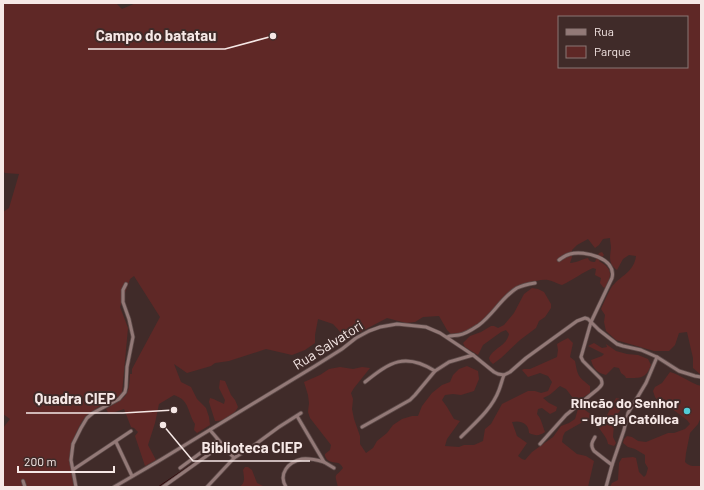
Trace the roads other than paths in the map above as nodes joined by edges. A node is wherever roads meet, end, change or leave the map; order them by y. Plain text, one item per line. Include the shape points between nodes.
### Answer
1 (559, 260) dead end
2 (535, 283) dead end
3 (126, 284) dead end
4 (590, 322) junction
5 (447, 337) junction
6 (473, 355) junction
7 (657, 356) junction
8 (436, 371) junction
9 (504, 375) junction
10 (701, 377) edge
11 (365, 382) dead end
12 (302, 413) dead end
13 (297, 416) junction
14 (362, 427) dead end
15 (210, 430) junction
16 (131, 431) dead end
17 (461, 437) dead end
18 (595, 437) dead end
19 (218, 440) junction
20 (116, 442) junction
21 (540, 444) dead end
22 (222, 445) junction
23 (234, 458) junction
24 (324, 462) junction
25 (612, 465) junction
26 (180, 468) dead end
27 (334, 468) dead end
28 (74, 469) junction
29 (132, 476) junction
30 (23, 481) dead end
31 (25, 487) edge
32 (76, 487) edge
33 (114, 487) edge
34 (163, 487) edge
35 (207, 487) edge
36 (286, 487) edge
37 (606, 487) edge

1 - 4 street via 564,256 578,253 603,258 609,264 612,278
2 - 5 street via 516,289 480,325 460,335
3 - 28 street via 122,296 133,337 126,388 119,399 87,418 73,444
4 - 7 street via 616,344
4 - 9 street via 585,318 577,321
4 - 21 street via 581,357 601,379 602,385 566,415
5 - 6 street, Rua Salvatori
5 - 15 street, Rua Salvatori via 426,327 397,324 369,331
6 - 8 street via 450,362
6 - 9 street, Rua Salvatori via 494,372
7 - 10 street via 679,370
7 - 25 street via 646,383 628,413
8 - 11 street via 420,363 396,362 386,366
8 - 14 street via 410,400
9 - 17 street via 492,404
12 - 13 street
13 - 23 street
13 - 24 street
15 - 19 street
15 - 29 street, Rua Salvatori
16 - 20 street
18 - 25 street via 592,448
19 - 22 street
19 - 26 street
20 - 28 street
20 - 29 street
22 - 23 street
22 - 34 street
23 - 35 street
24 - 27 street
24 - 36 street via 300,459 292,464 284,471 282,477
25 - 37 street
28 - 32 street
29 - 33 street, Rua Salvatori
30 - 31 street

